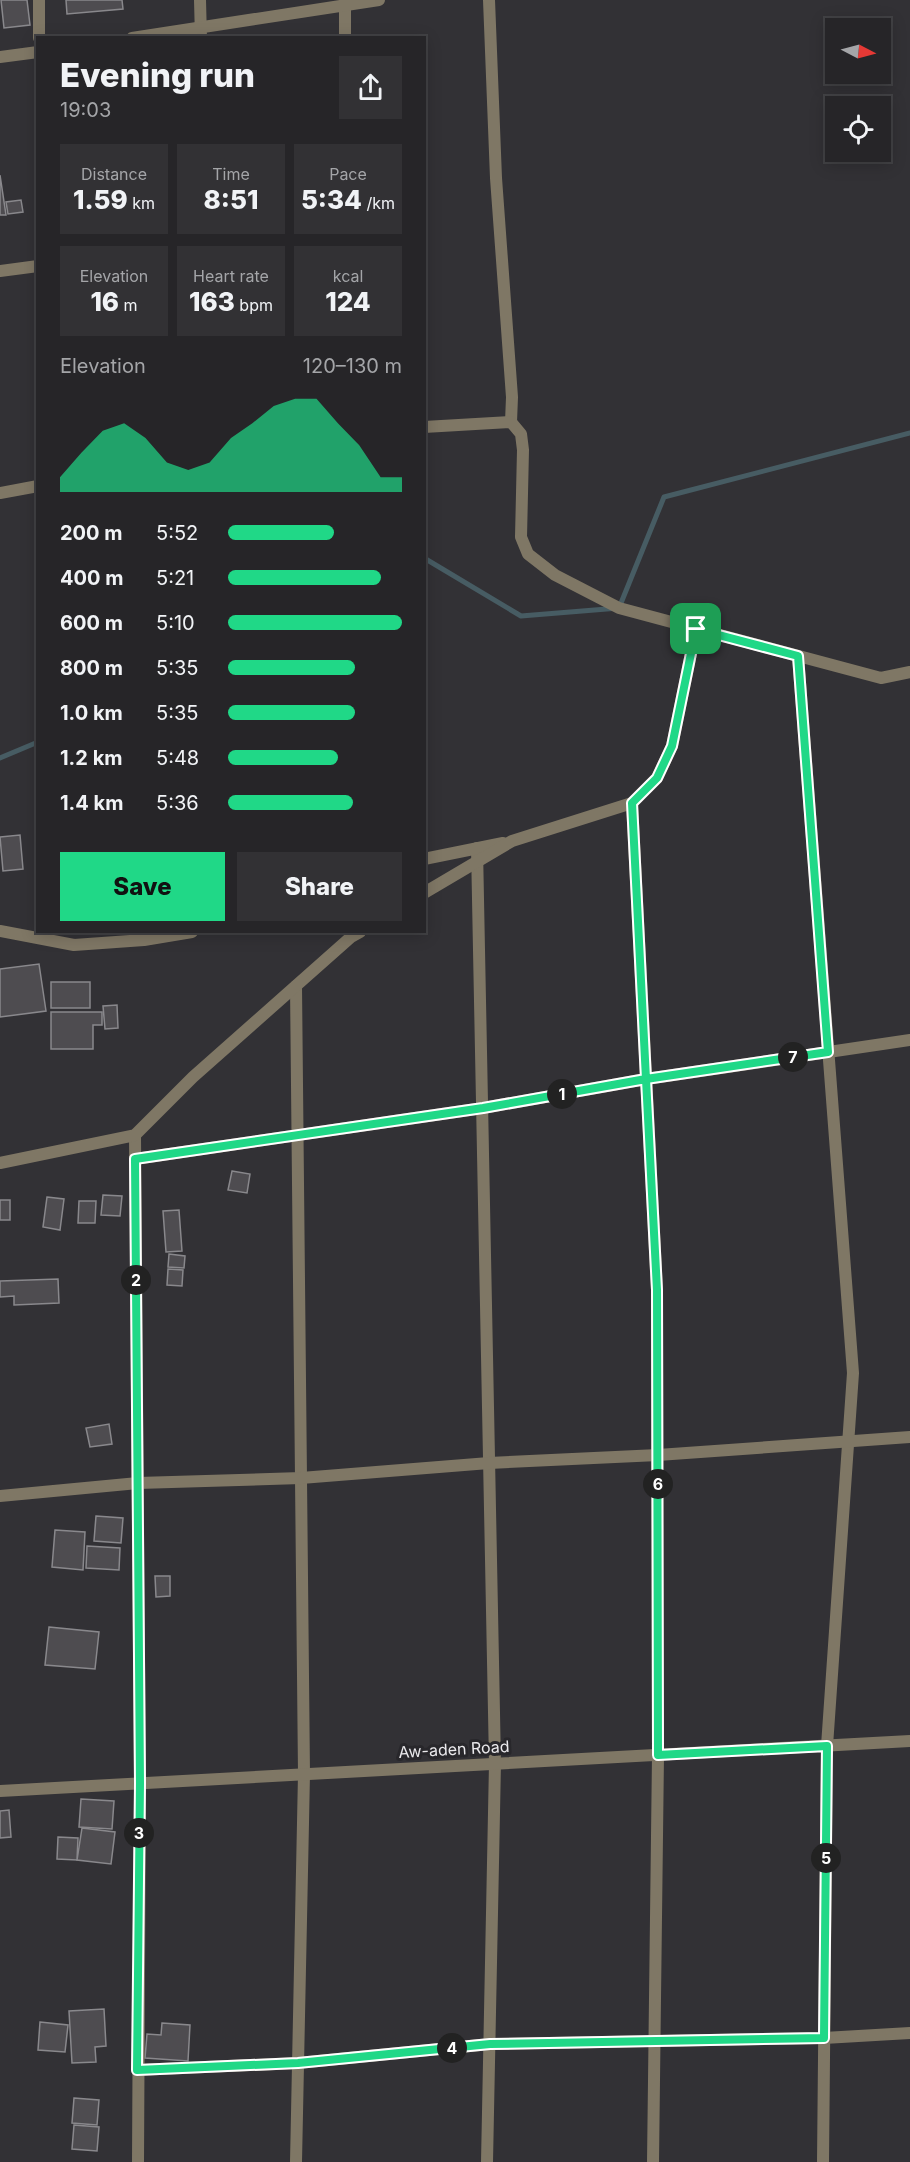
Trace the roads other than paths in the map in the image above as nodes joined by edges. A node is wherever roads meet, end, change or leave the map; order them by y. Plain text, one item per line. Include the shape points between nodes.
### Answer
1 (39, 0) edge
2 (200, 0) edge
3 (379, 0) edge
4 (489, 0) edge
5 (345, 3) edge
6 (201, 32) edge
7 (39, 36) edge
8 (155, 36) edge
9 (345, 36) edge
10 (36, 52) edge
11 (0, 57) edge
12 (36, 266) edge
13 (0, 271) edge
14 (511, 422) junction
15 (426, 427) edge
16 (36, 486) edge
17 (0, 493) edge
18 (696, 629) junction
19 (798, 656) junction
20 (910, 672) edge
21 (632, 803) junction
22 (512, 841) junction
23 (477, 848) junction
24 (426, 859) edge
25 (478, 862) junction
26 (426, 892) edge
27 (0, 931) edge
28 (186, 933) edge
29 (358, 933) edge
30 (296, 986) junction
31 (910, 1040) edge
32 (828, 1052) junction
33 (646, 1079) junction
34 (483, 1108) junction
35 (135, 1135) junction
36 (297, 1135) junction
37 (135, 1159) junction
38 (0, 1163) edge
39 (910, 1437) edge
40 (848, 1441) junction
41 (658, 1455) junction
42 (489, 1463) junction
43 (301, 1478) junction
44 (138, 1483) junction
45 (0, 1496) edge
46 (910, 1741) edge
47 (827, 1746) junction
48 (658, 1755) junction
49 (495, 1763) junction
50 (304, 1774) junction
51 (140, 1783) junction
52 (0, 1791) edge
53 (910, 2033) edge
54 (824, 2038) junction
55 (655, 2041) junction
56 (490, 2044) junction
57 (298, 2063) junction
58 (137, 2070) junction
59 (138, 2162) edge
60 (296, 2162) edge
61 (487, 2162) edge
62 (653, 2162) edge
63 (823, 2162) edge

1 - 7 street
2 - 6 street
3 - 5 street
4 - 14 street
5 - 6 street
5 - 9 street
6 - 8 street
10 - 11 street
12 - 13 street
14 - 15 street
14 - 18 street via 521,434 524,450 521,537 528,554 555,575 619,608
16 - 17 street
18 - 19 street
18 - 21 street via 672,746 657,778
19 - 20 street via 881,678
19 - 32 street
21 - 22 street
21 - 33 street
22 - 23 street
22 - 25 street
23 - 24 street
23 - 25 street
25 - 26 street
25 - 34 street
27 - 28 street via 74,945
29 - 30 street
30 - 35 street via 193,1077
30 - 36 street
31 - 32 street
32 - 33 street
32 - 40 street via 852,1373
33 - 34 street
33 - 41 street via 657,1290
34 - 36 street
34 - 42 street
35 - 37 street
35 - 38 street
36 - 37 street
36 - 43 street
37 - 44 street
39 - 40 street
40 - 41 street
40 - 47 street
41 - 42 street
41 - 48 street
42 - 43 street
42 - 49 street
43 - 44 street
43 - 50 street
44 - 45 street
44 - 51 street
46 - 47 street, Aw-aden Road
47 - 48 street, Aw-aden Road
47 - 54 street
48 - 49 street, Aw-aden Road
48 - 55 street
49 - 50 street, Aw-aden Road
49 - 56 street
50 - 51 street, Aw-aden Road
50 - 57 street
51 - 52 street, Aw-aden Road
51 - 58 street
53 - 54 street
54 - 55 street
54 - 63 street
55 - 56 street
55 - 62 street
56 - 57 street
56 - 61 street
57 - 58 street
57 - 60 street
58 - 59 street

